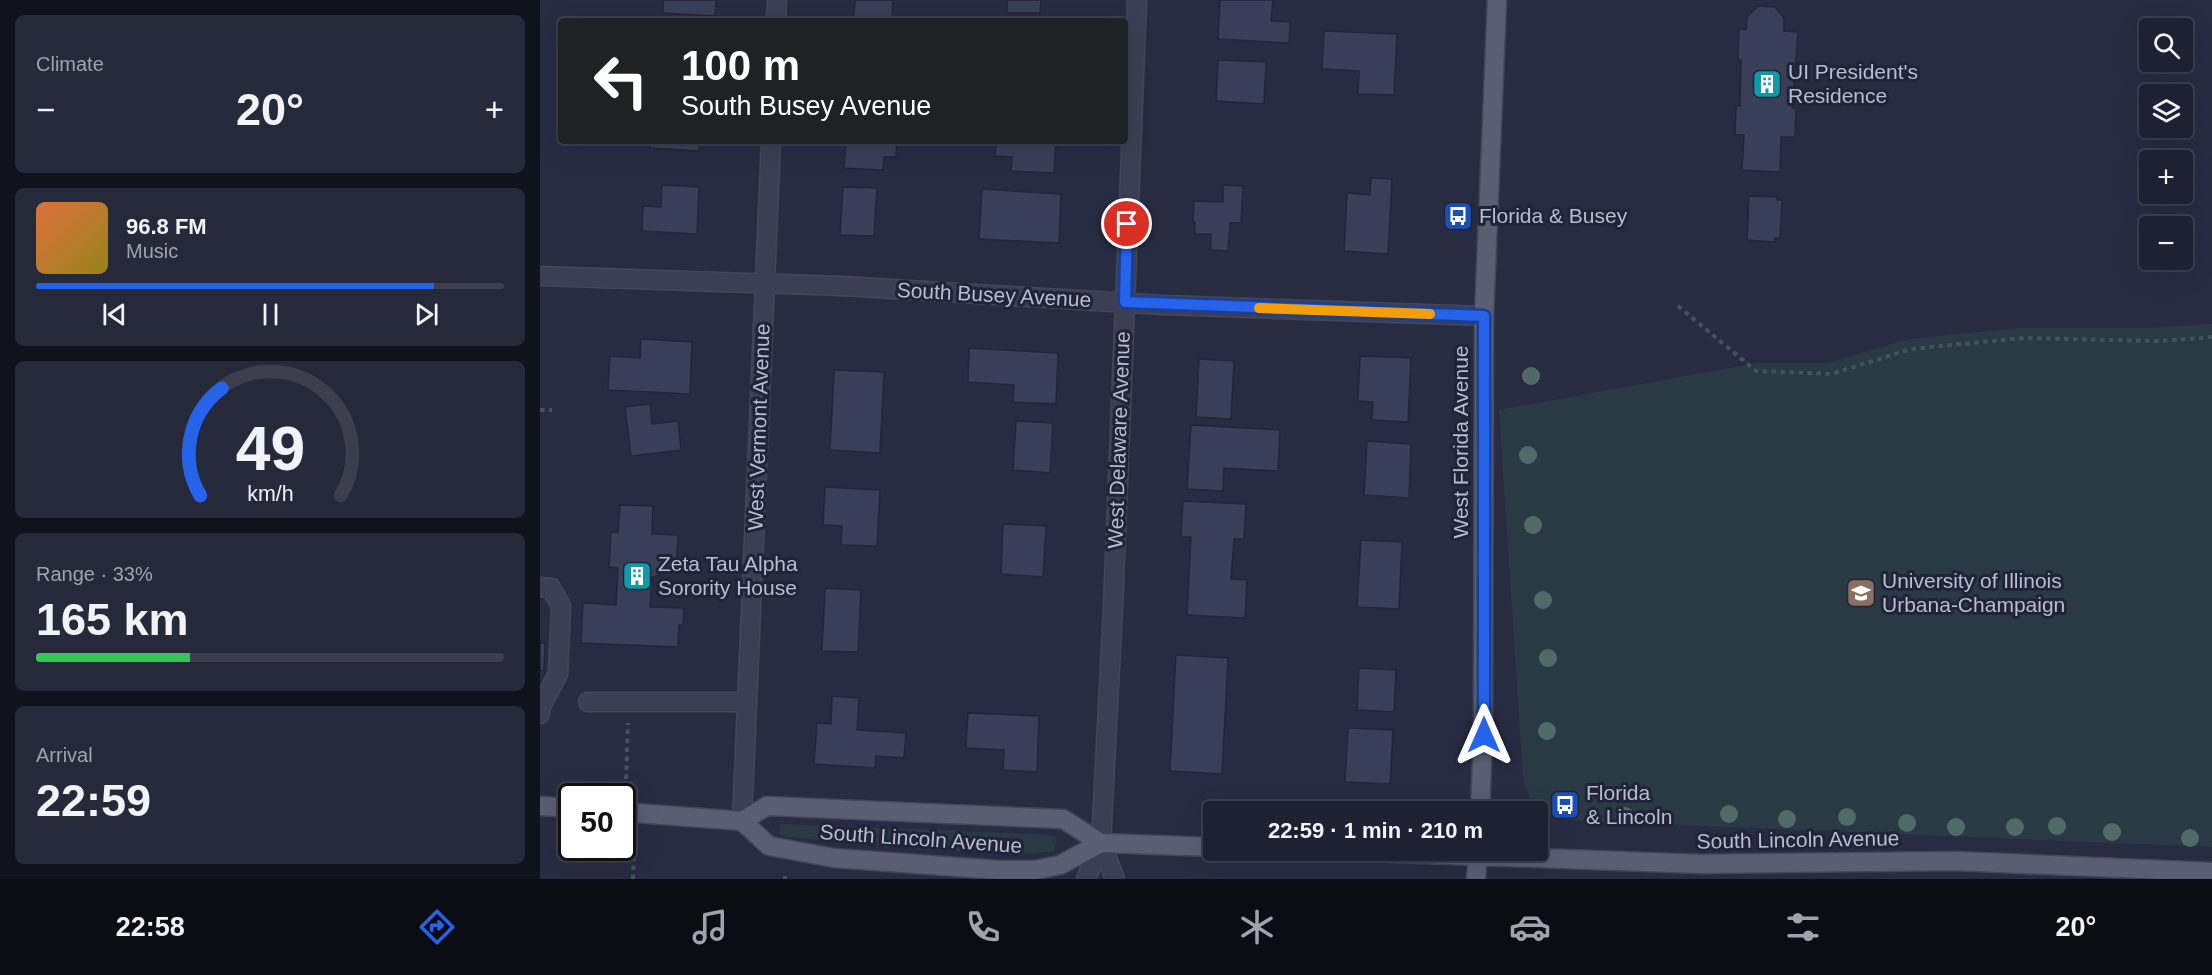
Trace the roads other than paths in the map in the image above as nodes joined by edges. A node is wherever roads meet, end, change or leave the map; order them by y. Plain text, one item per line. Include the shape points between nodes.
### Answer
1 (777, 0) edge
2 (1137, 0) edge
3 (1497, 0) edge
4 (776, 18) edge
5 (771, 144) edge
6 (540, 276) edge
7 (764, 285) junction
8 (1125, 302) junction
9 (1484, 316) junction
10 (540, 587) edge
11 (588, 702) dead end
12 (747, 702) junction
13 (540, 714) edge
14 (1481, 801) edge
15 (540, 806) edge
16 (558, 807) edge
17 (636, 813) edge
18 (742, 821) junction
19 (1101, 843) junction
20 (1203, 847) edge
21 (1548, 856) edge
22 (1477, 861) edge
23 (2212, 872) edge
24 (1086, 879) edge
25 (1116, 879) edge
26 (1476, 879) edge

1 - 4 street
2 - 8 street, West Delaware Avenue
3 - 9 main road, West Florida Avenue
5 - 7 street, West Vermont Avenue
6 - 7 street, South Busey Avenue
7 - 8 street, South Busey Avenue
7 - 12 street, West Vermont Avenue
8 - 9 street, South Busey Avenue
8 - 19 street, West Delaware Avenue
9 - 14 main road, West Florida Avenue
10 - 13 street via 551,588 561,606 558,674
11 - 12 street
12 - 18 street, West Vermont Avenue
15 - 16 main road
17 - 18 main road
18 - 19 main road, South Lincoln Avenue via 767,806 1064,819
18 - 19 main road, South Lincoln Avenue via 769,846 834,858 999,870 1060,865
19 - 20 main road
19 - 24 street, West Delaware Avenue
19 - 25 street, West Delaware Avenue
21 - 23 main road, South Lincoln Avenue via 1701,864 1955,861
22 - 26 main road

